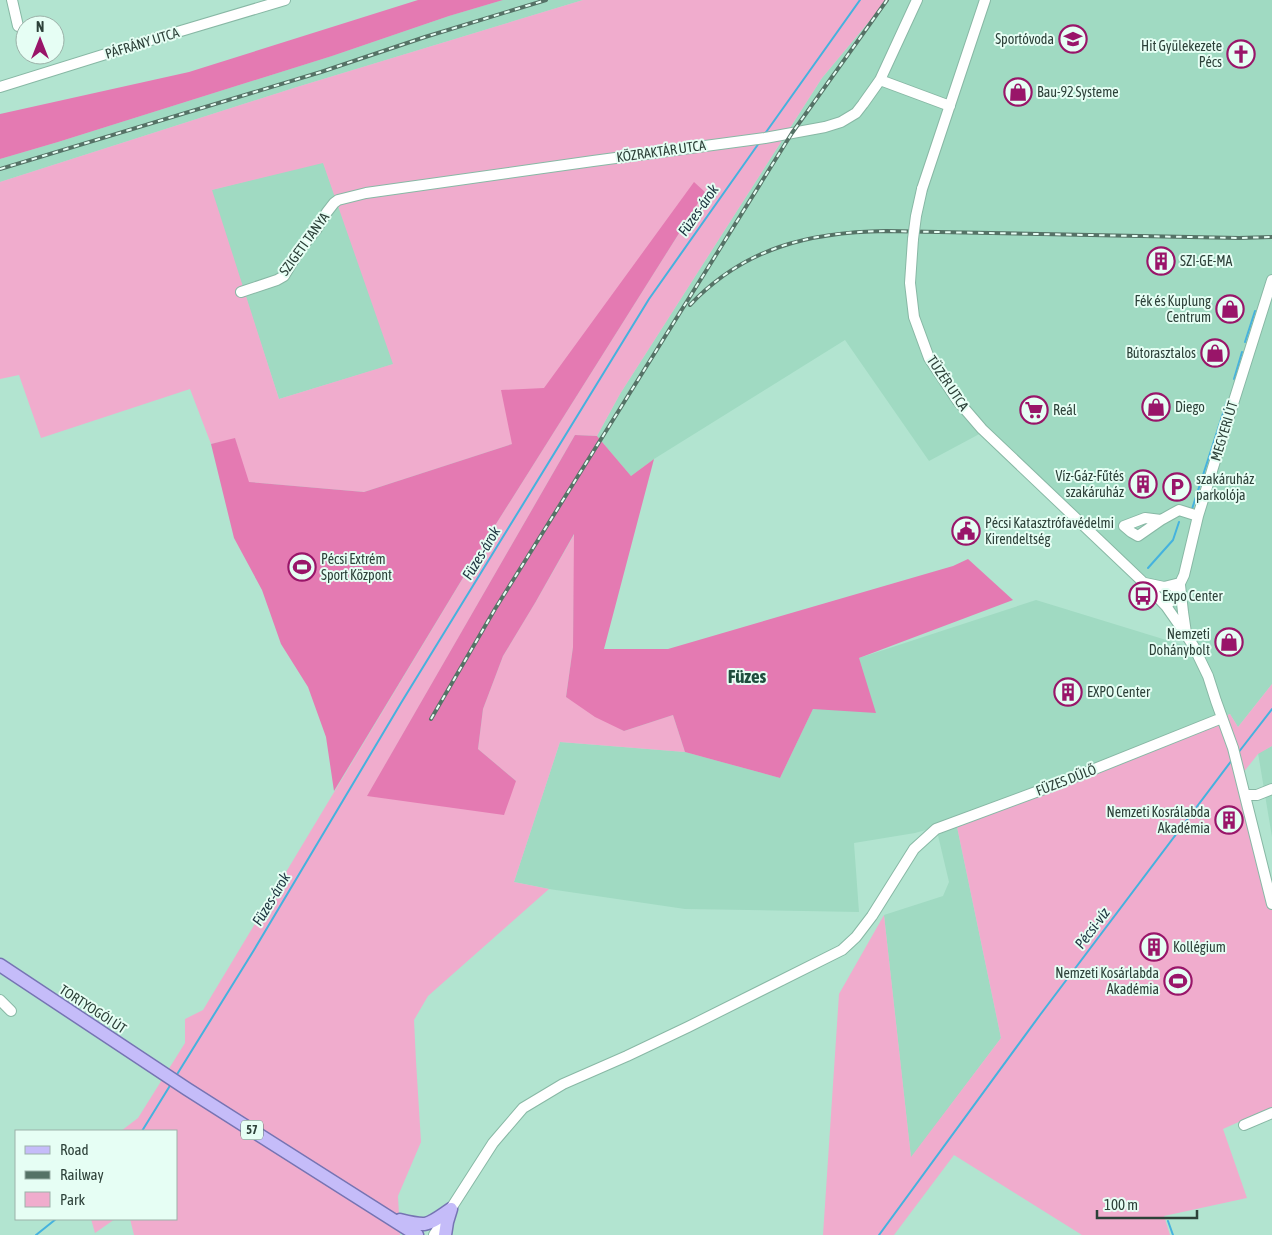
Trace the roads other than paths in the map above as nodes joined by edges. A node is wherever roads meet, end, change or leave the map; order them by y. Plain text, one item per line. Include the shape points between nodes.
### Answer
1 (12, 0) edge
2 (285, 0) edge
3 (918, 0) edge
4 (985, 0) edge
5 (15, 15) edge
6 (880, 80) junction
7 (0, 87) edge
8 (950, 106) junction
9 (335, 202) joint
10 (1272, 280) edge
11 (241, 292) dead end
12 (1198, 516) junction
13 (1161, 520) dead end
14 (1144, 583) junction
15 (1180, 583) junction
16 (1166, 606) junction
17 (1187, 636) junction
18 (1212, 689) junction
19 (1222, 718) junction
20 (1208, 724) junction
21 (1230, 735) junction
22 (1272, 789) edge
23 (1246, 795) junction
24 (1272, 904) edge
25 (0, 965) edge
26 (0, 1000) edge
27 (11, 1011) dead end
28 (1272, 1113) edge
29 (1244, 1125) dead end
30 (451, 1209) junction
31 (392, 1220) junction
32 (417, 1235) edge
33 (434, 1235) edge
34 (445, 1235) edge

1 - 5 street
2 - 7 street, PÁFRÁNY UTCA
3 - 6 street, KÖZRAKTÁR UTCA
4 - 8 street, TÜZÉR UTCA
6 - 8 street
6 - 9 street, KÖZRAKTÁR UTCA via 856,112 826,127 366,193
8 - 14 street, TÜZÉR UTCA, bridge via 922,189 912,239 910,283 914,317 929,358 957,400 982,429
9 - 11 street, SZIGETI TANYA via 284,276
10 - 12 street, MEGYERI ÚT
12 - 13 street via 1179,510
12 - 15 street, MEGYERI ÚT
14 - 15 street via 1164,587
14 - 16 street, TÜZÉR UTCA
15 - 16 street, MEGYERI ÚT
15 - 17 street, MEGYERI ÚT
16 - 17 street, MEGYERI ÚT
17 - 18 street, MEGYERI ÚT
18 - 19 street, MEGYERI ÚT
18 - 20 street
19 - 20 street, FÜZES DŰLŐ
19 - 21 street, MEGYERI ÚT
20 - 21 street
20 - 30 street, FÜZES DŰLŐ via 936,829 914,849 872,916 842,950 688,1027 563,1084 523,1108 493,1142
21 - 23 street, MEGYERI ÚT
22 - 23 street
23 - 24 street, MEGYERI ÚT
25 - 31 main road, TORTYOGÓI ÚT / 57
26 - 27 street
28 - 29 street
30 - 31 main road via 423,1225
30 - 33 street, FÜZES DŰLŐ
30 - 34 main road
31 - 32 main road, 57

